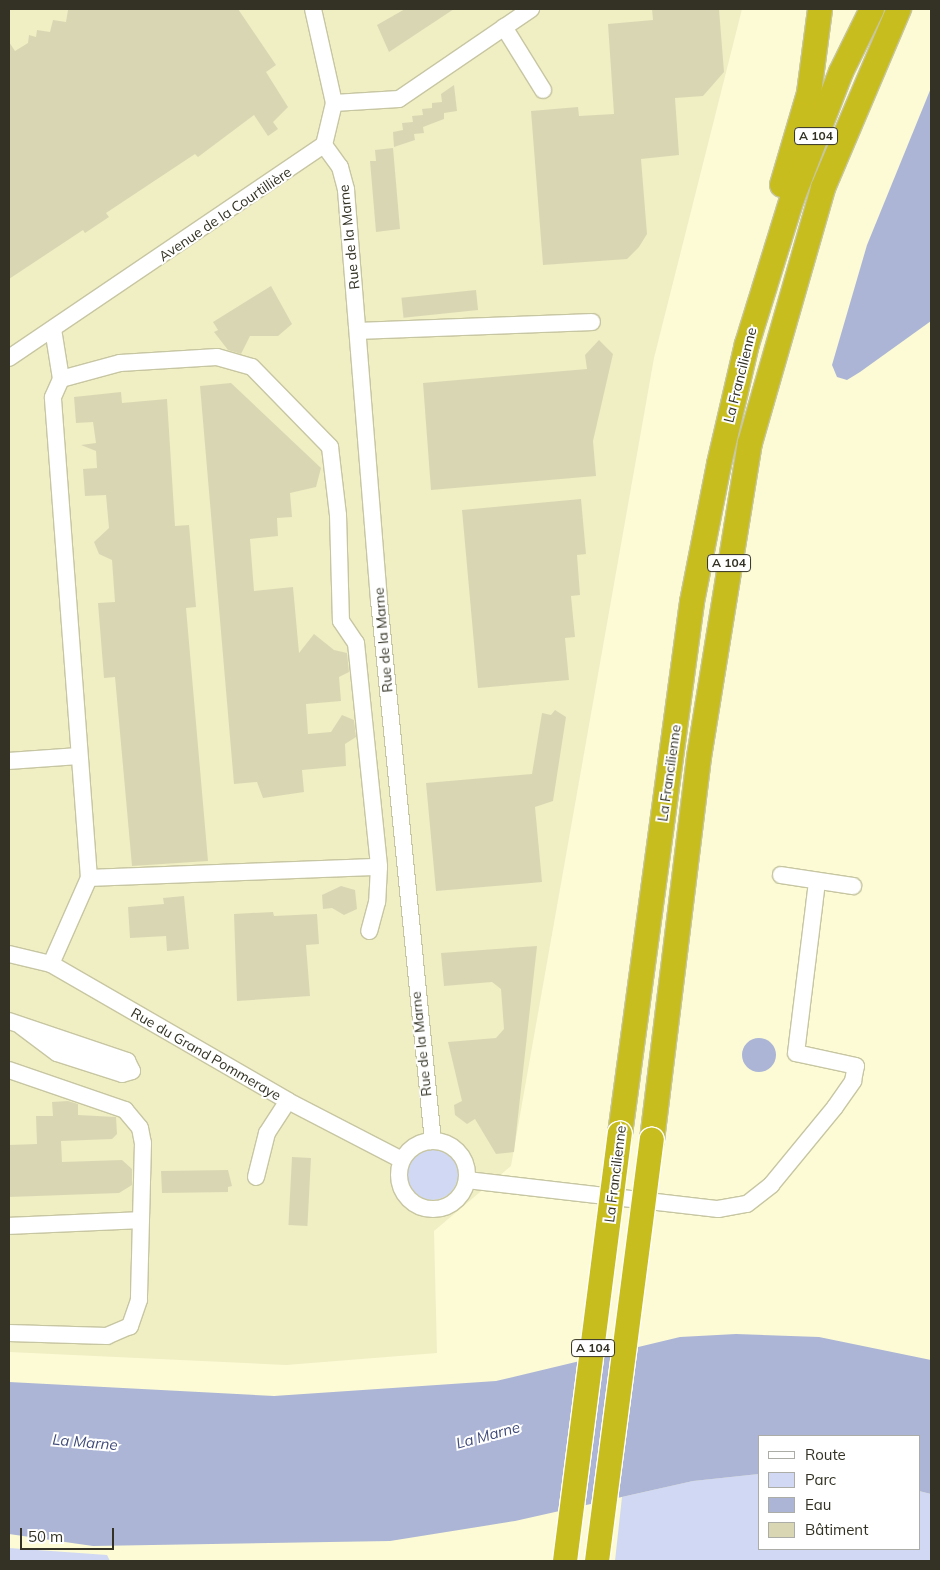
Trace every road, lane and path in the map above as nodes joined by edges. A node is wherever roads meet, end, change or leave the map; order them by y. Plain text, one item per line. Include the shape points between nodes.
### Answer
1 (313, 9) edge
2 (531, 9) edge
3 (820, 9) edge
4 (872, 9) edge
5 (899, 9) edge
6 (504, 27) junction
7 (543, 90) dead end
8 (334, 103) junction
9 (324, 145) junction
10 (770, 266) junction
11 (592, 322) dead end
12 (53, 329) junction
13 (358, 331) junction
14 (9, 358) edge
15 (61, 379) junction
16 (78, 756) junction
17 (9, 761) edge
18 (379, 867) junction
19 (781, 876) dead end
20 (89, 878) junction
21 (817, 881) junction
22 (853, 886) dead end
23 (369, 931) dead end
24 (9, 954) edge
25 (51, 964) junction
26 (15, 1024) edge
27 (9, 1070) edge
28 (288, 1101) junction
29 (433, 1141) junction
30 (402, 1160) junction
31 (256, 1176) dead end
32 (467, 1180) junction
33 (141, 1220) junction
34 (9, 1226) edge
35 (9, 1332) edge
36 (565, 1561) edge
37 (597, 1561) edge

1 - 8 street
2 - 6 street
3 - 10 highway via 809,93 762,243
4 - 10 highway, La Francilienne / A 104 via 841,72
5 - 37 highway, La Francilienne / A 104, bridge via 823,188 750,443 699,757
6 - 7 street
6 - 8 street via 399,99
8 - 9 street
9 - 12 street, Avenue de la Courtillière
9 - 13 street, Rue de la Marne via 340,167 345,184
10 - 36 highway, La Francilienne / A 104, bridge via 747,344 692,602
11 - 13 street
12 - 14 street, Avenue de la Courtillière
12 - 15 street
13 - 29 street, Rue de la Marne via 409,917
15 - 16 street via 53,397 54,430
15 - 18 street via 120,362 217,357 252,366 330,447 341,621 356,644
16 - 17 street
16 - 20 street
18 - 20 street
18 - 23 street via 377,902
19 - 21 street
20 - 25 street
21 - 22 street
21 - 32 street via 796,1053 856,1066 853,1081 835,1107 771,1185 747,1204 718,1209
24 - 25 street, Rue du Grand Pommeraye
25 - 28 street, Rue du Grand Pommeraye
26 - 26 street via 127,1062 132,1071 122,1074 57,1053
27 - 33 street via 134,1117 143,1143
28 - 30 street, Rue du Grand Pommeraye
28 - 31 street via 267,1133
29 - 30 street via 415,1146
29 - 32 street via 455,1149 467,1168
30 - 32 street via 399,1183 412,1203 422,1208 451,1204
33 - 34 street
33 - 35 street via 139,1300 136,1315 121,1334

